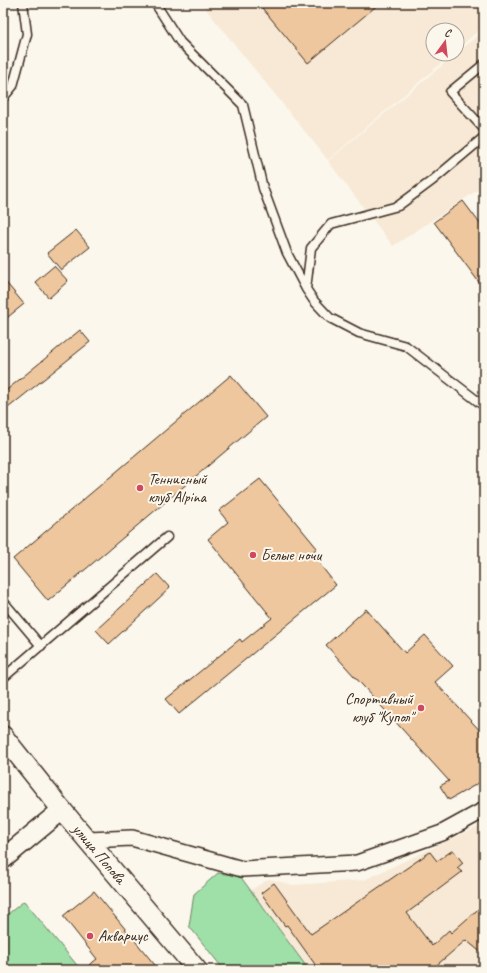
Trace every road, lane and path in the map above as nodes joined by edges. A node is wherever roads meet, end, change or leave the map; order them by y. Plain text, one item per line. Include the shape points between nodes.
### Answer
1 (22, 3) edge
2 (155, 3) edge
3 (484, 64) edge
4 (3, 98) edge
5 (484, 129) edge
6 (484, 137) edge
7 (306, 289) junction
8 (484, 406) edge
9 (167, 537) dead end
10 (3, 601) edge
11 (41, 646) junction
12 (3, 678) edge
13 (3, 736) edge
14 (62, 810) junction
15 (484, 810) edge
16 (89, 840) junction
17 (3, 859) edge
18 (197, 970) edge

1 - 4 lane via 27,34 13,86
2 - 7 lane via 180,42 243,105 263,188 286,253
3 - 5 lane via 450,92
6 - 7 lane via 434,180 398,206 331,224 311,248
7 - 8 lane via 330,318 359,333 406,346
9 - 11 lane
10 - 11 lane
11 - 12 lane
13 - 14 street, улица Попова
14 - 16 street, улица Попова
14 - 17 street
15 - 16 street via 442,833 357,863 242,869 132,838
16 - 18 street, улица Попова

